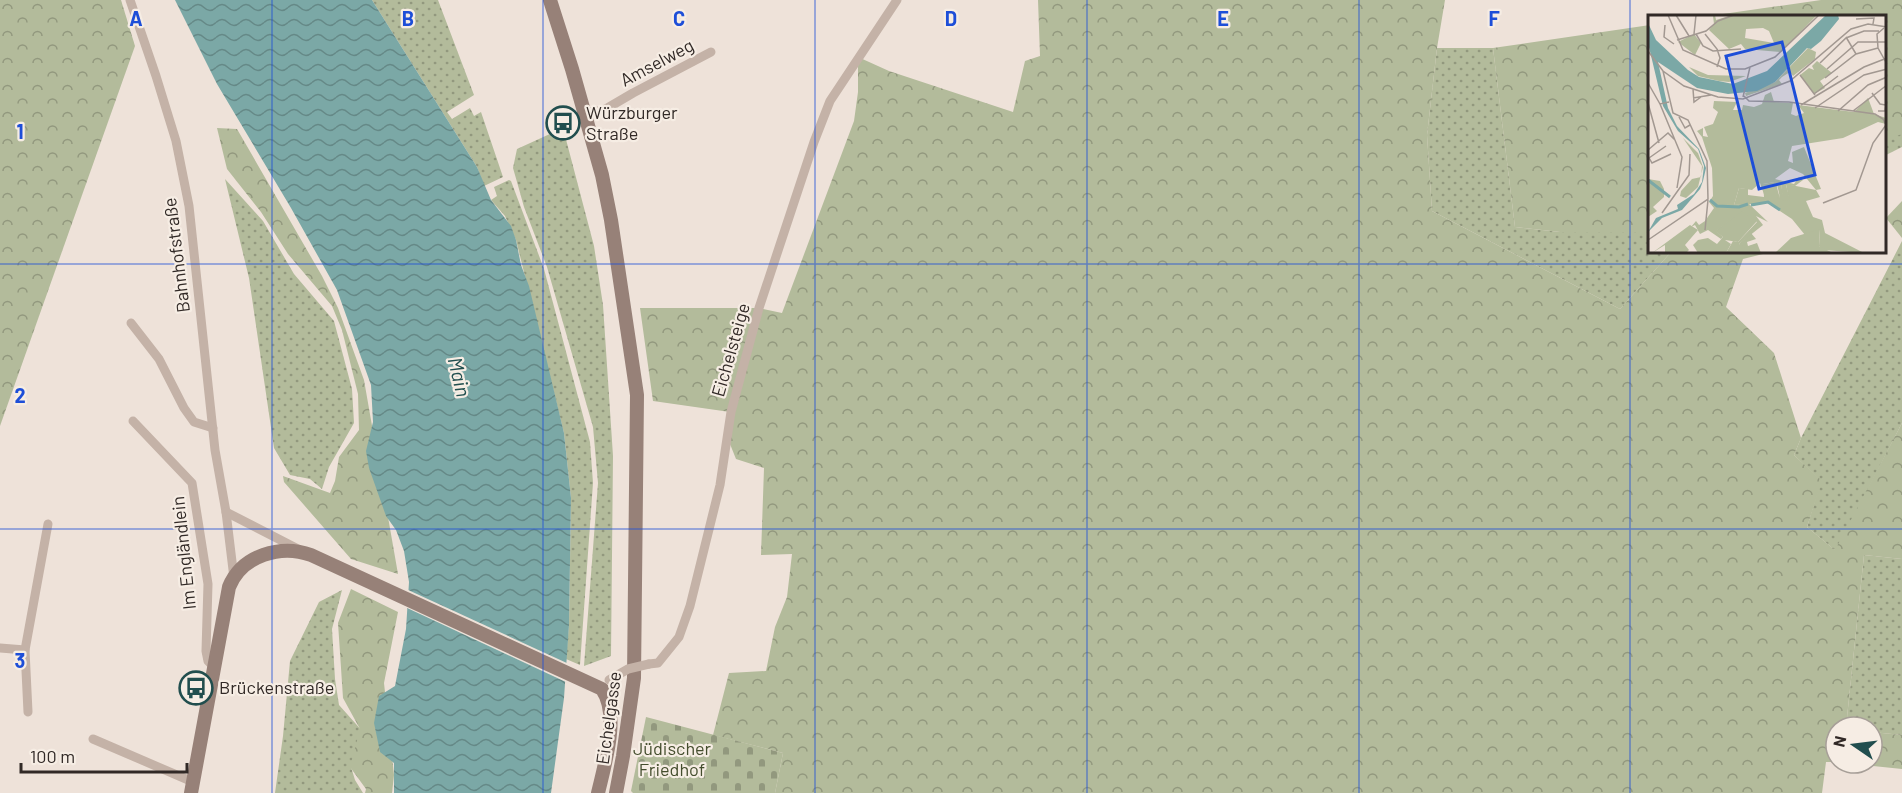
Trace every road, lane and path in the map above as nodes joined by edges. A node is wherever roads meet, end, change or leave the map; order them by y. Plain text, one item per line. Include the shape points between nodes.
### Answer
1 (130, 0) edge
2 (550, 0) edge
3 (897, 0) edge
4 (711, 52) dead end
5 (584, 113) junction
6 (131, 323) dead end
7 (133, 421) dead end
8 (213, 428) junction
9 (226, 512) junction
10 (48, 524) dead end
11 (307, 553) junction
12 (234, 578) junction
13 (0, 648) edge
14 (25, 650) junction
15 (214, 667) junction
16 (601, 684) junction
17 (28, 712) dead end
18 (93, 739) dead end
19 (192, 787) edge
20 (598, 793) edge
21 (616, 793) edge

1 - 8 street, Bahnhofstraße via 180,158 189,206
2 - 5 main road
3 - 16 street, Eichelsteige, bridge via 830,101 814,142 759,308 730,412 720,485 679,637 658,663 628,669
4 - 5 street, Amselweg via 604,110
5 - 21 main road, Eichelgasse via 611,220 637,395 631,705
6 - 8 street via 159,359 194,422
7 - 15 street, Im Engländlein via 192,483 207,584 206,651
8 - 9 street, Bahnhofstraße
9 - 11 street
9 - 12 street, Bahnhofstraße
10 - 14 street
11 - 12 main road via 280,551 261,556
11 - 16 main road
12 - 15 main road
13 - 14 street
14 - 17 street
15 - 19 main road
16 - 20 main road via 610,705 610,728
18 - 19 street

